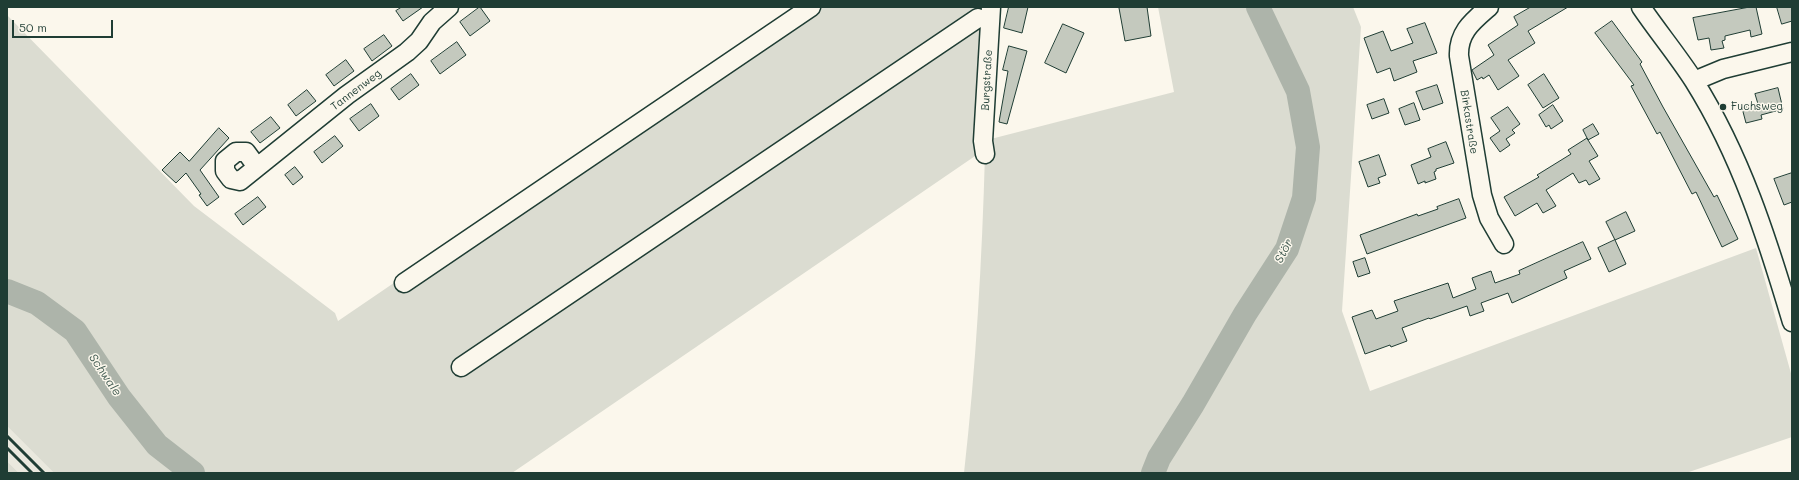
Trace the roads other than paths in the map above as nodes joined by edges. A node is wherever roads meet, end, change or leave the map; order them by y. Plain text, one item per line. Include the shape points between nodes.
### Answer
1 (449, 7) edge
2 (811, 7) edge
3 (1489, 7) edge
4 (1641, 7) edge
5 (982, 11) edge
6 (1792, 52) edge
7 (1694, 81) junction
8 (979, 153) dead end
9 (257, 166) dead end
10 (1504, 244) dead end
11 (404, 283) dead end
12 (1792, 322) edge
13 (461, 368) dead end

1 - 9 street, Tannenweg via 432,22 407,52
2 - 11 street
3 - 10 street, Birkastraße via 1465,29 1460,42 1459,56 1482,195 1489,218
4 - 7 street
5 - 8 street, Burgstraße via 983,142
5 - 13 street
6 - 7 street via 1723,69
7 - 12 street via 1732,152 1752,197

